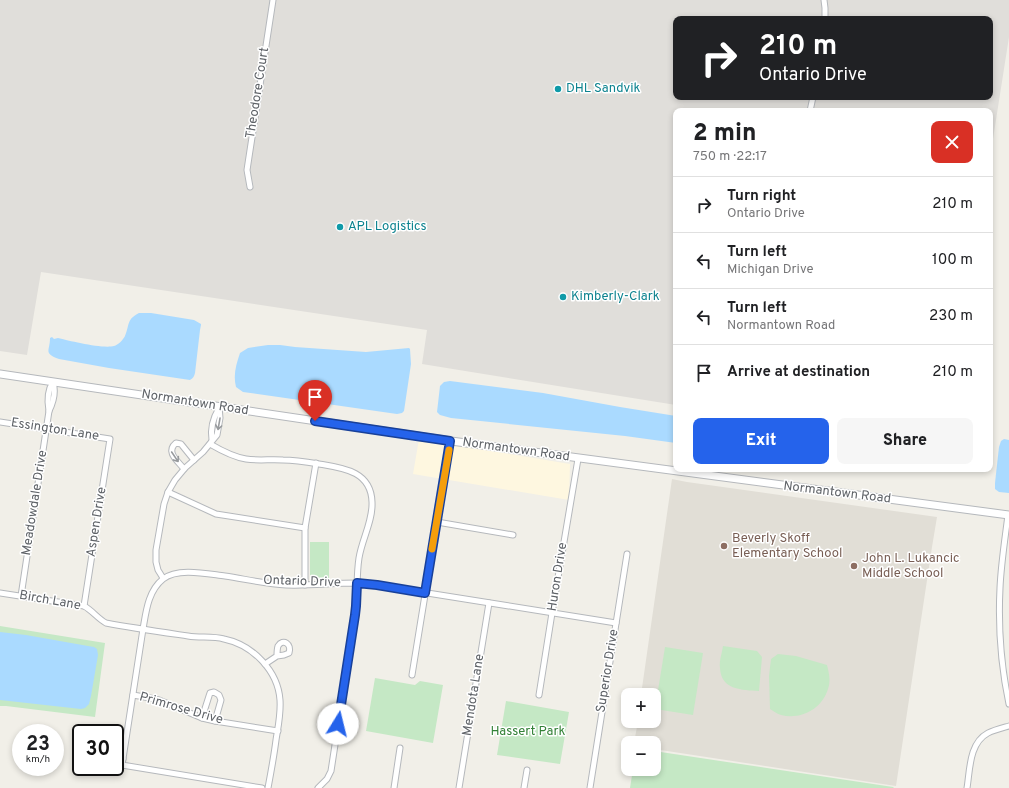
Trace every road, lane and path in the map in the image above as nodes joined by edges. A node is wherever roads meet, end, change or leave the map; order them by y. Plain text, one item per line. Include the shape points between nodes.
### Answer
1 (273, 0) edge
2 (824, 0) edge
3 (824, 16) edge
4 (250, 187) dead end
5 (0, 374) edge
6 (53, 382) junction
7 (219, 407) junction
8 (0, 422) edge
9 (46, 429) junction
10 (110, 439) joint
11 (450, 441) junction
12 (211, 442) junction
13 (578, 459) junction
14 (194, 460) junction
15 (316, 464) junction
16 (184, 469) junction
17 (673, 472) edge
18 (676, 472) edge
19 (168, 492) junction
20 (1009, 515) edge
21 (437, 522) junction
22 (306, 528) junction
23 (513, 534) dead end
24 (627, 554) dead end
25 (163, 578) junction
26 (357, 583) junction
27 (305, 585) junction
28 (0, 593) edge
29 (425, 593) junction
30 (21, 596) junction
31 (489, 603) junction
32 (84, 606) junction
33 (552, 613) junction
34 (616, 623) junction
35 (143, 629) junction
36 (277, 656) dead end
37 (265, 664) junction
38 (412, 675) dead end
39 (133, 695) junction
40 (539, 695) dead end
41 (1009, 704) edge
42 (202, 718) junction
43 (215, 721) junction
44 (1009, 726) edge
45 (278, 731) junction
46 (400, 748) dead end
47 (124, 755) edge
48 (124, 762) edge
49 (527, 770) dead end
50 (262, 788) edge
51 (268, 788) edge
52 (318, 788) edge
53 (394, 788) edge
54 (459, 788) edge
55 (524, 788) edge
56 (590, 788) edge
57 (967, 788) edge

1 - 4 street, Theodore Court via 247,170
2 - 3 street
5 - 6 street, Normantown Road
6 - 7 street, Normantown Road
6 - 9 street, Meadowdale Drive via 48,395
7 - 11 street, Normantown Road
7 - 12 street via 217,435
8 - 9 street, Essington Lane
9 - 10 street, Essington Lane
9 - 30 street, Meadowdale Drive
10 - 32 street, Aspen Drive
11 - 13 street, Normantown Road
11 - 21 street
12 - 14 street
12 - 15 street via 230,455 248,460 283,460
13 - 17 street, Normantown Road
13 - 33 street, Huron Drive
14 - 16 street
14 -> 16 street via 181,444 176,443 171,449 172,453
15 - 22 street
15 - 26 street via 342,468 359,475 366,481 372,494 372,513 359,556
16 - 19 street
18 - 20 street, Normantown Road
19 - 22 street via 216,514
19 - 25 street via 156,550 156,562
20 - 41 street via 1000,588 999,627 1002,669
21 - 23 street
21 - 29 street
22 - 27 street
24 - 34 street, Superior Drive
25 - 27 street, Ontario Drive via 187,572 285,585
25 - 35 street via 149,599
26 - 27 street, Ontario Drive
26 - 29 street, Ontario Drive
26 - 52 street via 355,615 331,771
28 - 30 street, Birch Lane
29 - 31 street, Ontario Drive
29 - 38 street
30 - 32 street, Birch Lane
31 - 33 street, Ontario Drive
31 - 54 street, Mendota Lane
32 - 35 street, Birch Lane via 106,623
33 - 34 street, Ontario Drive
33 - 40 street, Huron Drive
34 - 56 street, Superior Drive
35 - 37 street, Birch Lane via 226,639 250,650
35 - 39 street
36 - 37 street
37 - 45 street, Birch Lane via 278,688
39 - 42 street, Primrose Drive via 158,700
39 - 47 street
42 - 43 street, Primrose Drive
42 - 43 street via 210,693 214,692 220,694
43 - 45 street, Primrose Drive
44 - 57 street via 987,733 980,739 974,749
45 - 51 street, Birch Lane
46 - 53 street
48 - 50 street
49 - 55 street

